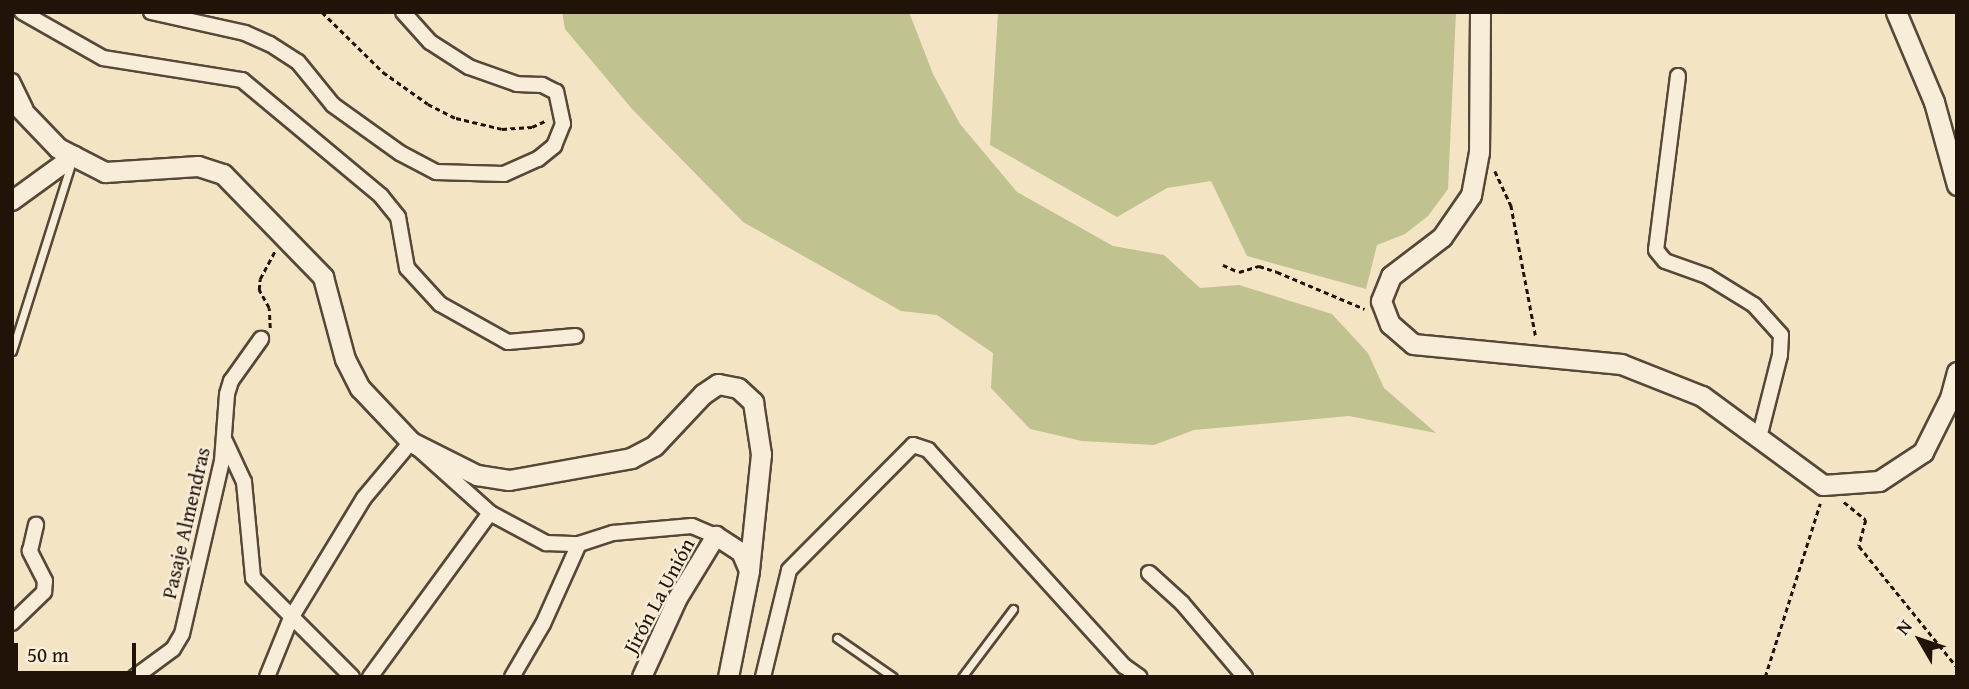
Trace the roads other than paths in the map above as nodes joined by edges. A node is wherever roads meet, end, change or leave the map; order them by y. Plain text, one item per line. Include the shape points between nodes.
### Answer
1 (22, 12) edge
2 (151, 12) edge
3 (403, 12) edge
4 (1480, 12) edge
5 (1896, 12) edge
6 (1678, 76) dead end
7 (12, 81) edge
8 (12, 100) edge
9 (29, 118) junction
10 (74, 156) junction
11 (1957, 185) edge
12 (12, 201) edge
13 (576, 335) dead end
14 (261, 339) road end
15 (12, 351) edge
16 (1957, 372) edge
17 (1759, 438) junction
18 (226, 441) junction
19 (411, 442) junction
20 (490, 513) junction
21 (36, 525) dead end
22 (716, 536) junction
23 (579, 544) junction
24 (750, 571) junction
25 (1149, 573) dead end
26 (1013, 609) dead end
27 (291, 618) junction
28 (12, 623) edge
29 (837, 639) dead end
30 (135, 677) edge
31 (267, 677) edge
32 (352, 677) edge
33 (370, 677) edge
34 (512, 677) edge
35 (642, 677) edge
36 (728, 677) edge
37 (763, 677) edge
38 (893, 677) edge
39 (962, 677) edge
40 (1140, 677) edge
41 (1245, 677) edge

1 - 13 street via 103,58 242,80 381,196 398,217 407,268 440,304 508,342
2 - 3 street via 245,33 270,44 298,62 333,105 400,153 436,172 504,174 538,159 554,146 564,124 556,92 469,67 430,42
4 - 17 main road via 1479,152 1471,195 1443,237 1391,276 1381,301 1390,324 1412,344 1446,350 1621,364 1702,396
5 - 11 main road via 1934,102
6 - 17 street via 1656,250 1665,261 1707,276 1754,305 1781,335
7 - 9 street
8 - 9 main road
9 - 10 main road via 58,148
10 - 12 street
10 - 15 lane
10 - 19 main road via 105,172 198,166 223,174 323,277 345,359 360,388
14 - 18 street, Pasaje Almendras via 230,381
16 - 17 main road via 1950,398 1923,452 1879,481 1824,485
18 - 27 street via 244,482 253,578
18 - 30 street, Pasaje Almendras via 182,634 173,649
19 - 20 street
19 - 24 main road via 477,475 509,480 631,458 654,446 718,384 738,388 752,402 759,424
19 - 27 street via 363,498
20 - 23 street via 546,543
20 - 33 street
21 - 28 street via 30,551 45,581 44,592
22 - 23 street via 692,526 613,533
22 - 24 street via 741,552
22 - 35 street, Jirón La Unión via 678,598
23 - 34 street via 543,624
24 - 36 main road
25 - 41 street via 1182,603
26 - 39 lane
27 - 31 street
27 - 32 street
29 - 38 lane
37 - 40 street via 789,570 913,445 928,450 1124,666

